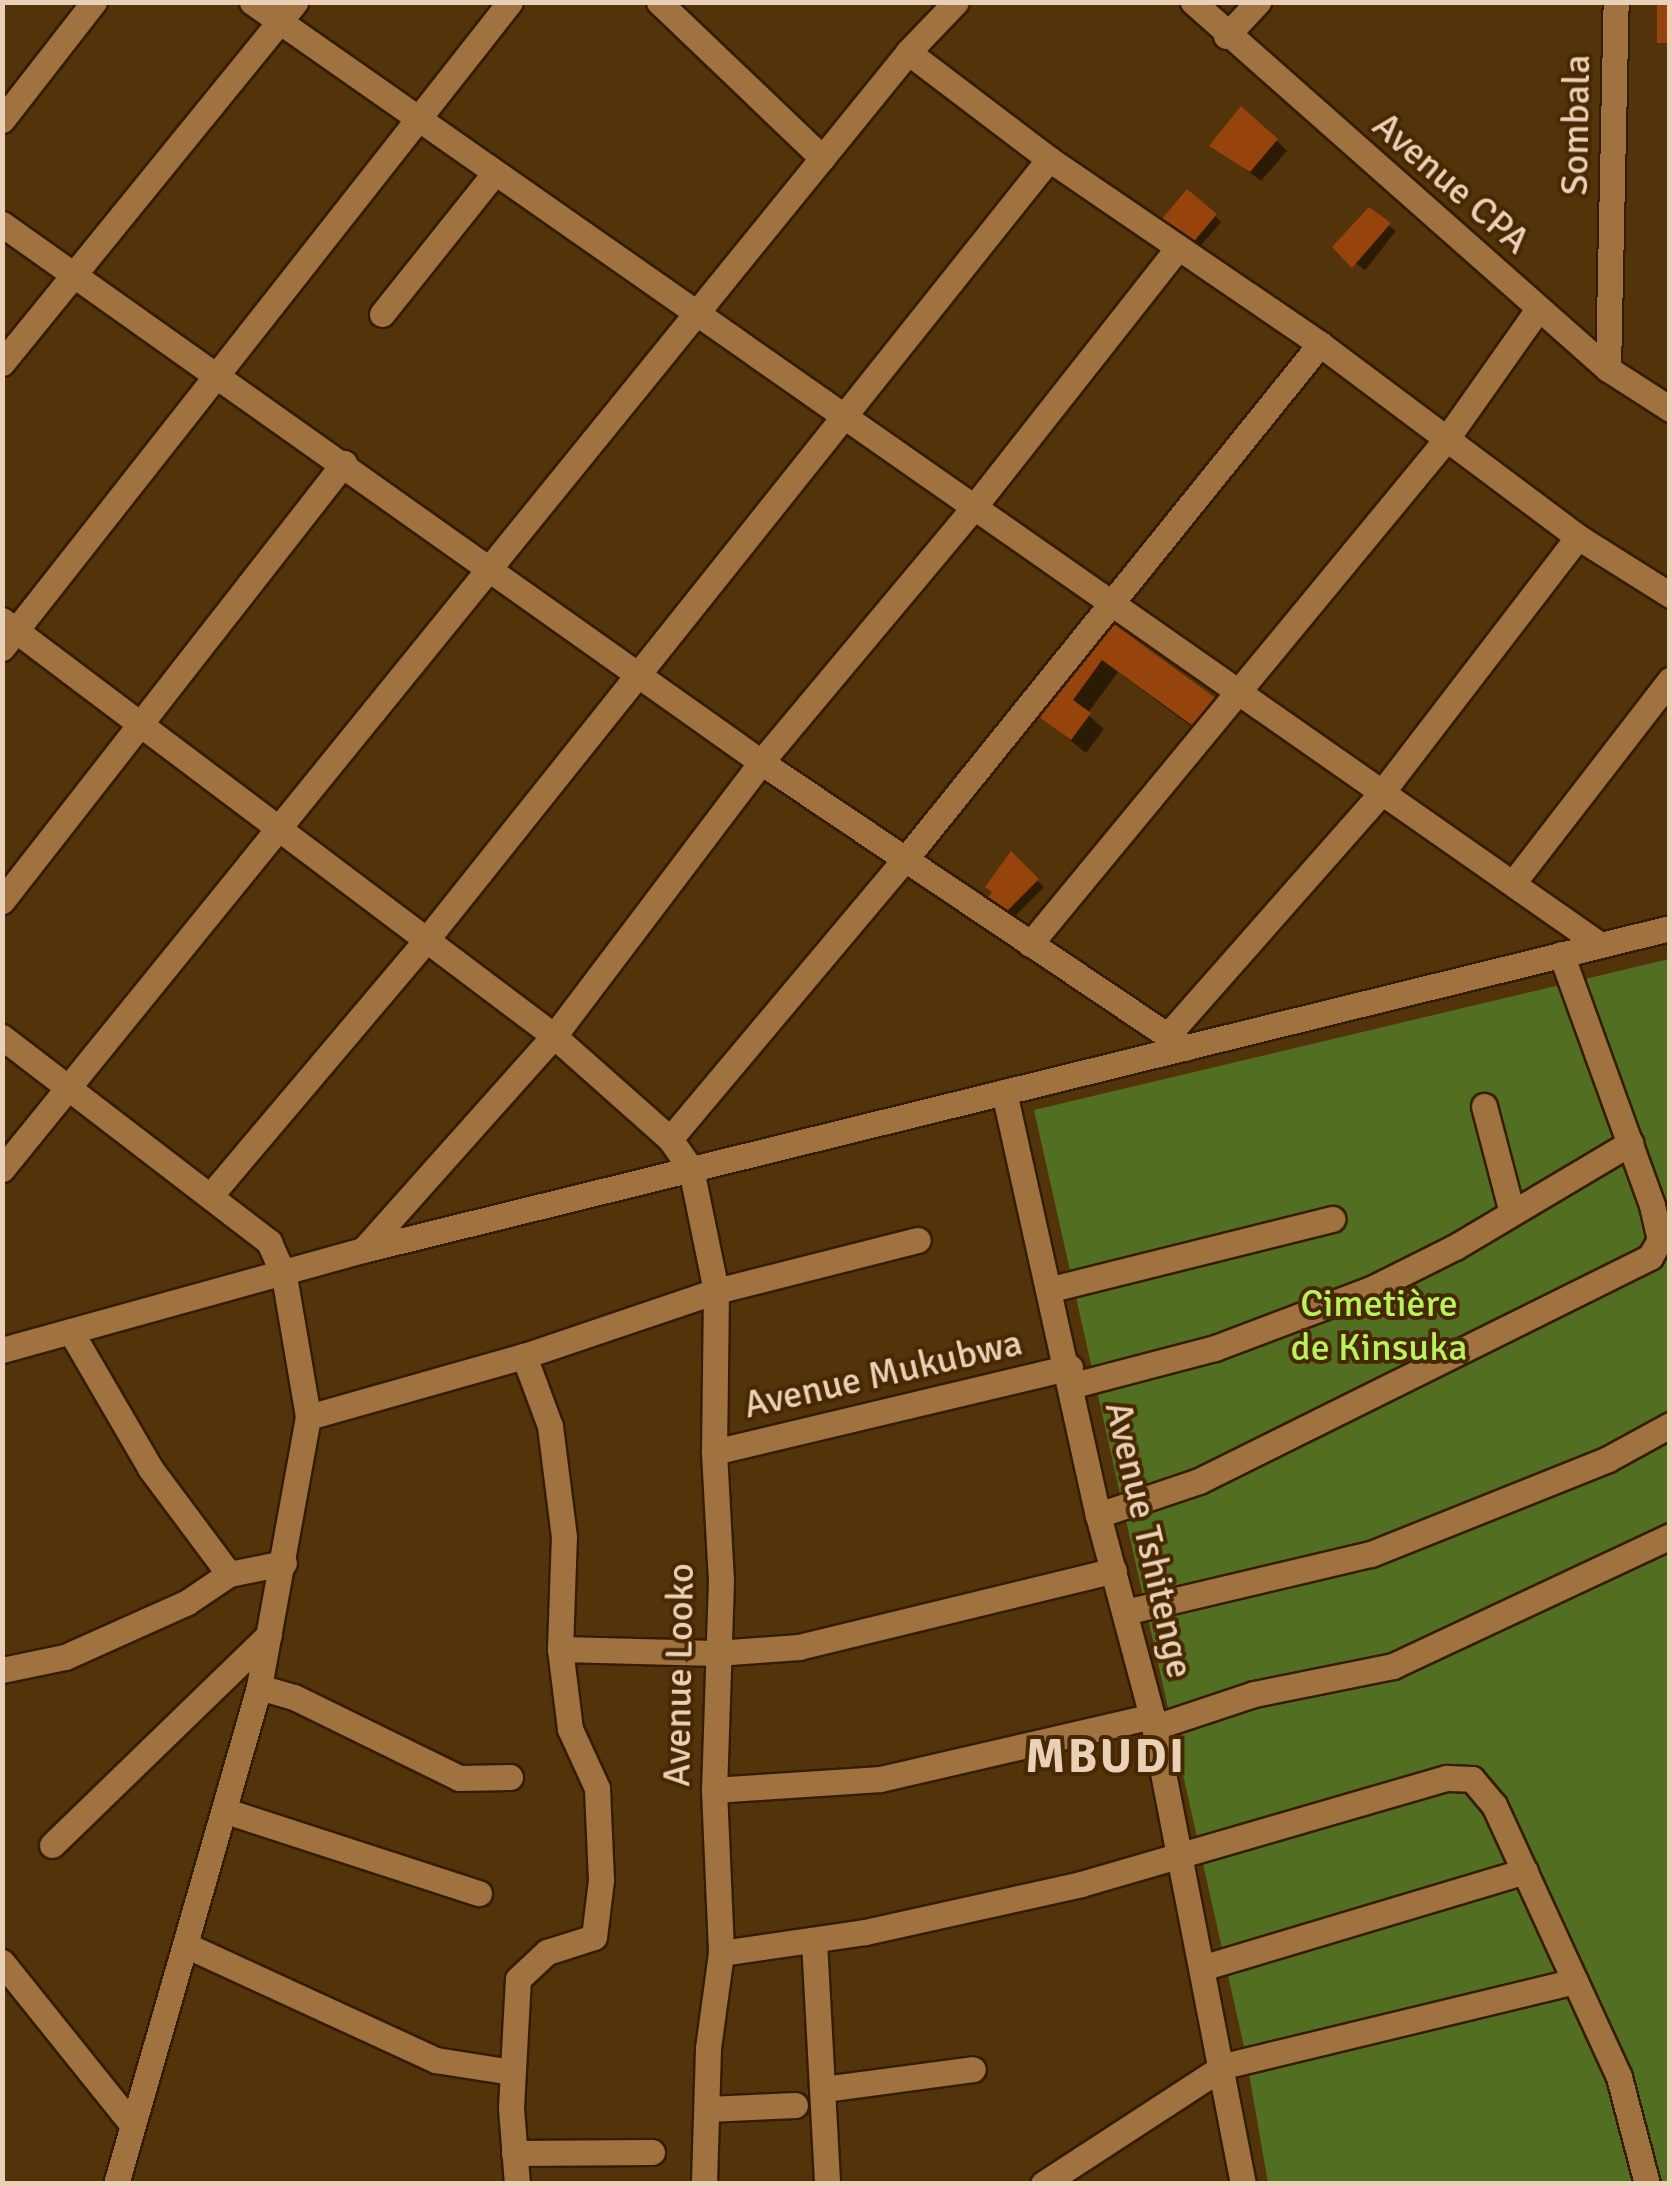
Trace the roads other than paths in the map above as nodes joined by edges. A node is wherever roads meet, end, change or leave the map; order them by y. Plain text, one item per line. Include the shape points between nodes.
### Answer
1 (94, 2) edge
2 (252, 2) edge
3 (295, 2) edge
4 (510, 2) edge
5 (659, 2) edge
6 (956, 2) edge
7 (1192, 2) edge
8 (1258, 2) edge
9 (1616, 2) edge
10 (278, 23) junction
11 (1226, 36) junction
12 (908, 52) junction
13 (2, 120) edge
14 (420, 122) junction
15 (822, 158) junction
16 (1049, 159) junction
17 (492, 176) junction
18 (2, 224) edge
19 (1178, 248) junction
20 (76, 276) junction
21 (1538, 308) junction
22 (382, 314) dead end
23 (695, 317) junction
24 (1320, 344) junction
25 (2, 364) edge
26 (1608, 369) junction
27 (220, 376) junction
28 (1670, 410) edge
29 (842, 412) junction
30 (1445, 440) junction
31 (344, 462) junction
32 (974, 507) junction
33 (1578, 538) junction
34 (492, 565) junction
35 (1670, 595) edge
36 (1111, 602) junction
37 (7, 633) edge
38 (638, 674) junction
39 (1670, 680) edge
40 (1243, 692) junction
41 (143, 726) junction
42 (761, 762) junction
43 (1383, 791) junction
44 (279, 824) junction
45 (907, 857) junction
46 (1512, 883) junction
47 (2, 902) edge
48 (1670, 928) edge
49 (426, 940) junction
50 (1030, 944) junction
51 (1599, 944) junction
52 (1561, 954) junction
53 (554, 1036) junction
54 (2, 1037) edge
55 (1176, 1042) junction
56 (66, 1089) junction
57 (1004, 1092) junction
58 (1484, 1106) dead end
59 (670, 1139) junction
60 (1630, 1142) junction
61 (2, 1169) edge
62 (691, 1169) junction
63 (210, 1196) junction
64 (1511, 1209) junction
65 (1332, 1219) dead end
66 (918, 1240) dead end
67 (363, 1250) junction
68 (284, 1276) junction
69 (1051, 1289) junction
70 (716, 1291) junction
71 (71, 1332) junction
72 (2, 1350) edge
73 (524, 1356) junction
74 (1072, 1376) junction
75 (308, 1418) junction
76 (1670, 1425) edge
77 (714, 1452) junction
78 (1098, 1515) junction
79 (1670, 1536) edge
80 (284, 1562) junction
81 (1114, 1570) junction
82 (229, 1574) junction
83 (1125, 1612) junction
84 (269, 1635) junction
85 (560, 1649) junction
86 (716, 1654) junction
87 (2, 1670) edge
88 (258, 1688) junction
89 (1154, 1722) junction
90 (510, 1777) dead end
91 (714, 1790) junction
92 (226, 1811) junction
93 (52, 1844) dead end
94 (1181, 1856) junction
95 (1524, 1871) junction
96 (478, 1893) dead end
97 (814, 1941) junction
98 (188, 1946) junction
99 (722, 1953) junction
100 (2, 1962) edge
101 (1205, 1967) junction
102 (1575, 1981) junction
103 (1224, 2066) junction
104 (973, 2069) dead end
105 (512, 2072) junction
106 (824, 2089) junction
107 (796, 2105) dead end
108 (706, 2109) junction
109 (132, 2123) junction
110 (652, 2152) dead end
111 (514, 2153) junction
112 (116, 2184) edge
113 (516, 2184) edge
114 (704, 2184) edge
115 (827, 2184) edge
116 (1043, 2184) edge
117 (1243, 2184) edge
118 (1647, 2184) edge

1 - 13 street
2 - 10 street
3 - 10 street
4 - 14 street
5 - 15 street
6 - 12 street
7 - 11 street, Avenue CPA
8 - 11 street
9 - 26 street, Sombala
10 - 14 street
10 - 20 street
11 - 21 street, Avenue CPA
12 - 15 street
12 - 16 street
14 - 17 street
14 - 27 street
15 - 23 street
16 - 19 street
16 - 29 street
17 - 22 street
17 - 23 street
18 - 20 street
19 - 24 street
19 - 32 street
20 - 25 street
20 - 27 street
21 - 26 street, Avenue CPA
21 - 30 street
23 - 29 street
23 - 34 street
24 - 30 street
24 - 36 street
26 - 28 street, Avenue CPA
27 - 31 street
27 - 37 street
29 - 32 street
29 - 38 street
30 - 33 street
30 - 40 street
31 - 34 street
31 - 41 street
32 - 36 street
32 - 42 street
33 - 35 street
33 - 43 street
34 - 38 street
34 - 44 street
36 - 40 street
36 - 45 street
37 - 41 street
38 - 42 street
38 - 49 street
39 - 46 street
40 - 43 street
40 - 50 street
41 - 44 street
41 - 47 street
42 - 45 street
42 - 53 street
43 - 46 street
43 - 55 street
44 - 49 street
44 - 56 street
45 - 50 street
45 - 59 street
46 - 51 street
48 - 51 street
49 - 53 street
49 - 63 street
50 - 55 street
51 - 52 street
52 - 55 street
52 - 60 street
53 - 59 street
53 - 67 street
54 - 56 street
55 - 57 street
56 - 61 street
56 - 63 street
57 - 62 street
57 - 69 street, Avenue Tshitenge
58 - 64 street
59 - 62 street
60 - 64 street, Avenue Mukubwa
60 - 78 street via 1660,1240 1650,1256 1200,1481
62 - 67 street
62 - 70 street, Avenue Looko
63 - 68 street via 269,1242
64 - 74 street, Avenue Mukubwa via 1455,1247 1281,1325
65 - 69 street
66 - 70 street
67 - 68 street
68 - 71 street
68 - 75 street
69 - 74 street, Avenue Tshitenge
70 - 73 street
70 - 77 street, Avenue Looko
71 - 72 street
71 - 82 street via 150,1468
73 - 75 street
73 - 85 street via 550,1426 564,1537
74 - 77 street, Avenue Mukubwa
74 - 78 street, Avenue Tshitenge
75 - 80 street
76 - 83 street via 1608,1459 1371,1554
77 - 86 street, Avenue Looko via 721,1580
78 - 81 street, Avenue Tshitenge
79 - 89 street via 1393,1666
80 - 82 street
80 - 84 street
81 - 83 street, Avenue Tshitenge
81 - 86 street via 799,1646
82 - 87 street via 186,1603 65,1657
83 - 89 street, Avenue Tshitenge
84 - 88 street
84 - 93 street
85 - 86 street
85 - 105 street via 570,1729 597,1788 598,1929 583,1944 532,1961 518,1979
86 - 91 street, Avenue Looko
88 - 90 street via 294,1697 459,1778
88 - 92 street
89 - 91 street via 880,1779
89 - 94 street, Avenue Tshitenge
91 - 99 street, Avenue Looko
92 - 96 street
92 - 98 street
94 - 95 street via 1447,1778 1472,1779 1494,1806
94 - 97 street
94 - 101 street, Avenue Tshitenge
95 - 101 street
95 - 102 street
97 - 99 street
97 - 106 street
98 - 105 street via 436,2060
98 - 109 street
99 - 108 street, Avenue Looko
100 - 109 street
101 - 103 street, Avenue Tshitenge
102 - 103 street
102 - 118 street via 1619,2077
103 - 116 street
103 - 117 street, Avenue Tshitenge
104 - 106 street
105 - 111 street
106 - 115 street
107 - 108 street
108 - 114 street, Avenue Looko
109 - 112 street
110 - 111 street
111 - 113 street

